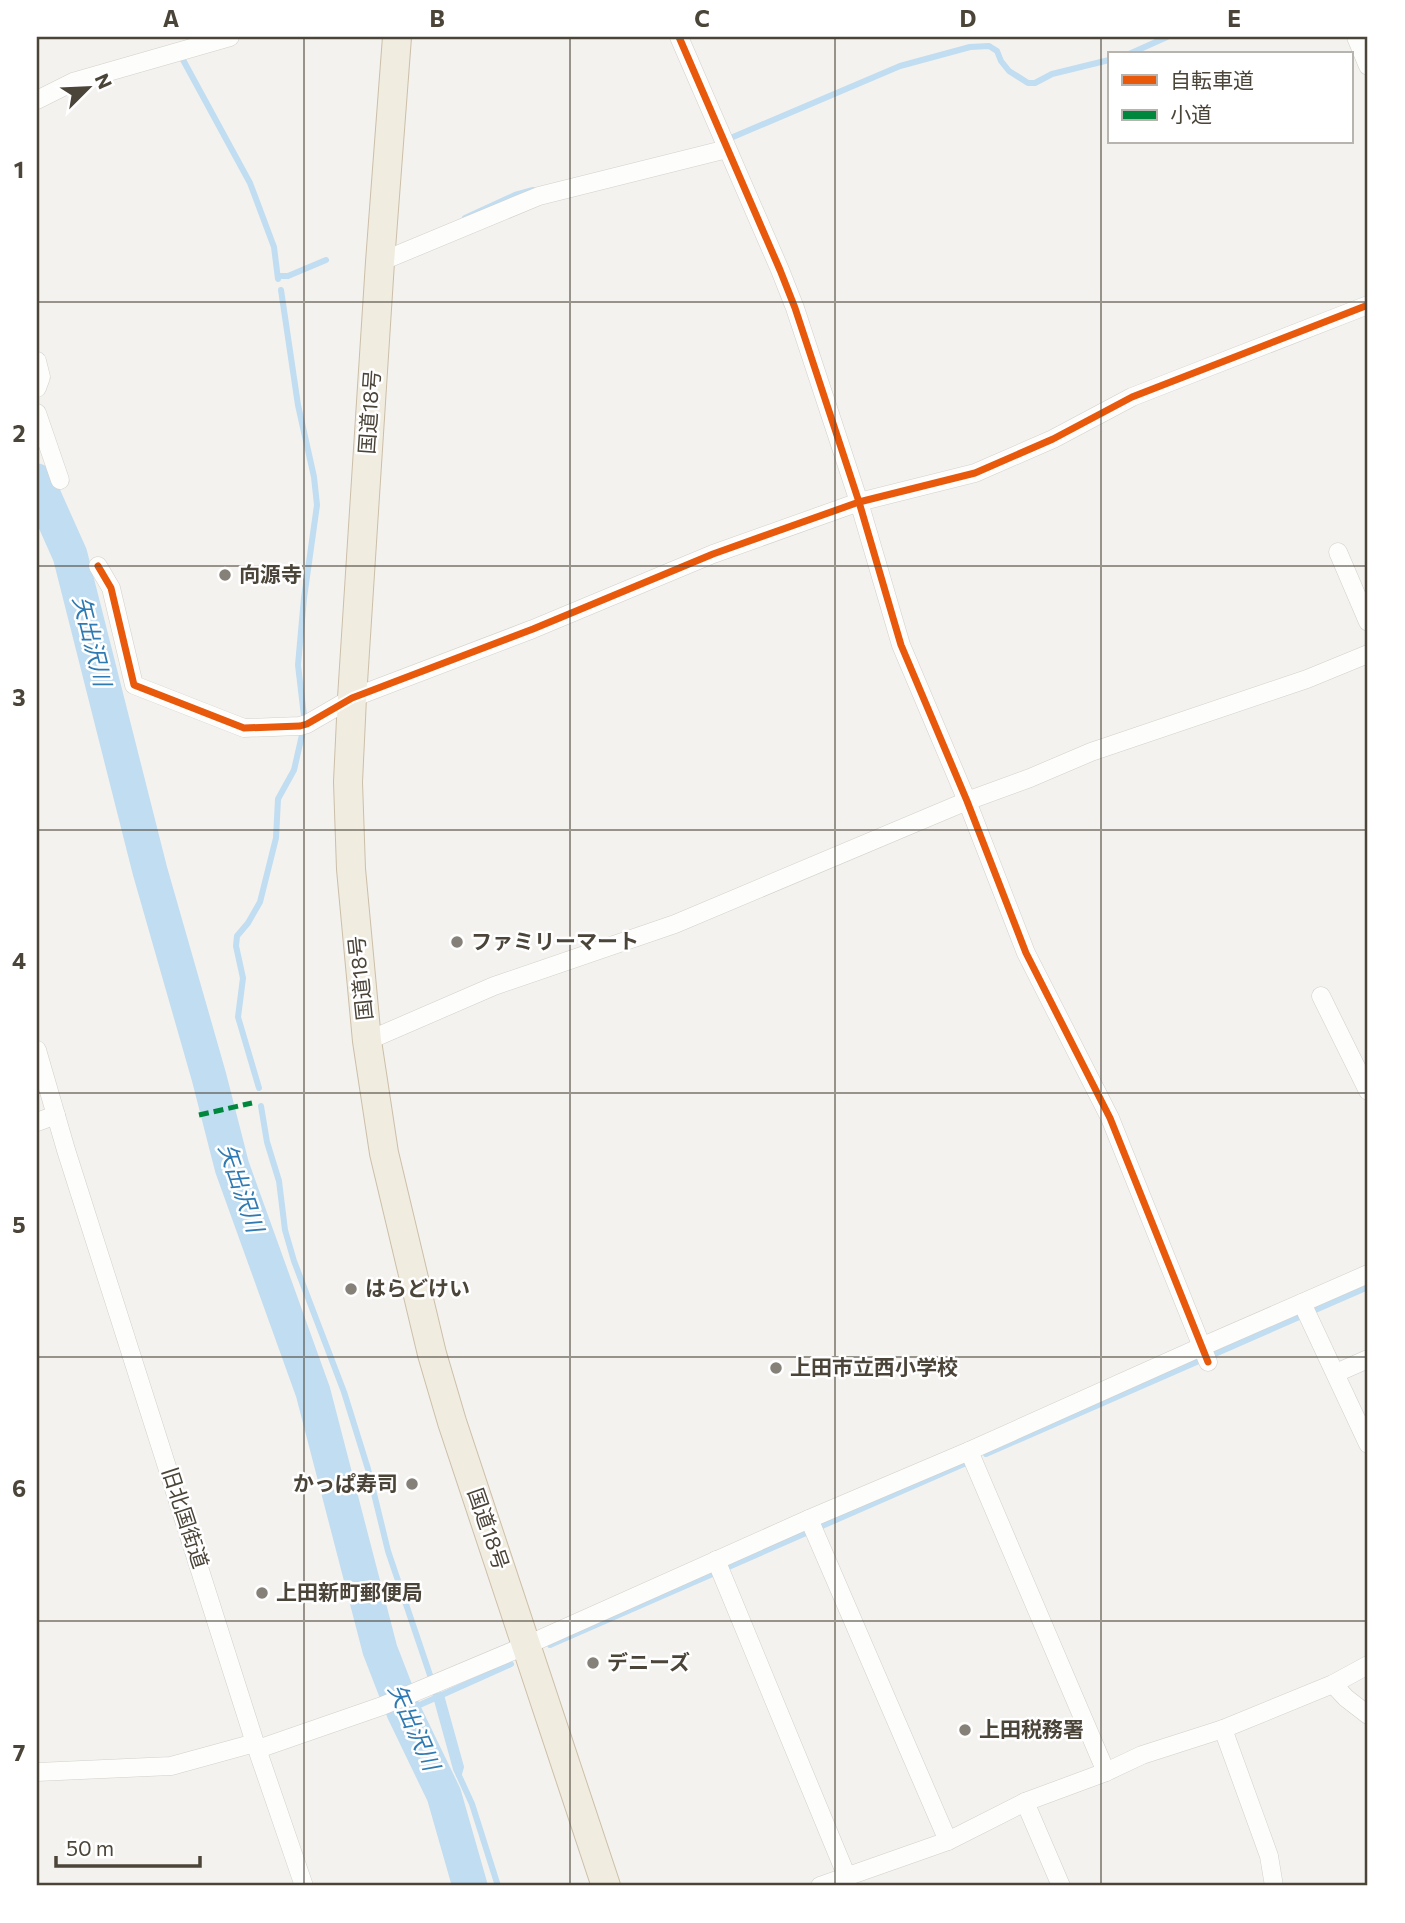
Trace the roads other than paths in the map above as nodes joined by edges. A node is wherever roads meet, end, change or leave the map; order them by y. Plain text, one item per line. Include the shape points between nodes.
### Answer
1 (230, 37) edge
2 (397, 37) edge
3 (679, 37) edge
4 (1356, 37) edge
5 (1368, 65) edge
6 (37, 100) edge
7 (727, 149) junction
8 (380, 262) junction
9 (1368, 305) edge
10 (37, 361) edge
11 (37, 388) edge
12 (37, 413) edge
13 (60, 480) dead end
14 (859, 502) junction
15 (1338, 552) dead end
16 (97, 566) dead end
17 (1368, 622) edge
18 (1368, 654) edge
19 (352, 698) junction
20 (967, 801) junction
21 (1321, 996) dead end
22 (368, 1041) junction
23 (37, 1050) edge
24 (1368, 1091) edge
25 (56, 1115) junction
26 (37, 1122) edge
27 (1368, 1274) edge
28 (1302, 1303) junction
29 (1205, 1354) junction
30 (1368, 1359) edge
31 (1336, 1373) junction
32 (1368, 1444) edge
33 (970, 1451) junction
34 (809, 1519) junction
35 (716, 1560) junction
36 (527, 1645) junction
37 (1368, 1665) edge
38 (1332, 1684) junction
39 (1368, 1715) edge
40 (1223, 1729) junction
41 (257, 1746) junction
42 (37, 1772) edge
43 (1105, 1772) junction
44 (1025, 1802) junction
45 (948, 1842) junction
46 (847, 1877) junction
47 (304, 1886) edge
48 (606, 1886) edge
49 (820, 1886) edge
50 (1061, 1886) edge
51 (1274, 1886) edge

1 - 6 street via 73,82
2 - 8 highway, 国道18号
3 - 7 street
4 - 5 street
7 - 8 street via 539,196
7 - 14 street via 795,308
8 - 19 highway, 国道18号
9 - 14 street via 1132,397 975,473
10 - 11 street via 41,377
12 - 13 street
14 - 19 street via 713,554
14 - 20 street via 901,645
15 - 17 street
16 - 19 street via 111,588 134,685 244,729 307,724
18 - 20 street
19 - 22 highway, 国道18号 via 348,782 351,869
20 - 22 street via 675,924 495,986
20 - 29 street via 1026,953 1110,1118
21 - 24 street
22 - 36 highway, 国道18号 via 384,1153 432,1354
23 - 25 street
25 - 26 street
25 - 41 street, 旧北国街道
27 - 28 street
28 - 29 street
28 - 31 street
29 - 33 street
30 - 31 street
31 - 32 street
33 - 34 street
33 - 43 street
34 - 35 street
34 - 45 street
35 - 36 street
35 - 46 street
36 - 41 street via 382,1706
36 - 48 highway, 国道18号
37 - 38 street
38 - 39 street
38 - 40 street
40 - 43 street
40 - 51 street via 1269,1856
41 - 42 street via 171,1766
41 - 47 street, 旧北国街道
43 - 44 street
44 - 45 street
44 - 50 street
45 - 46 street
46 - 49 street

